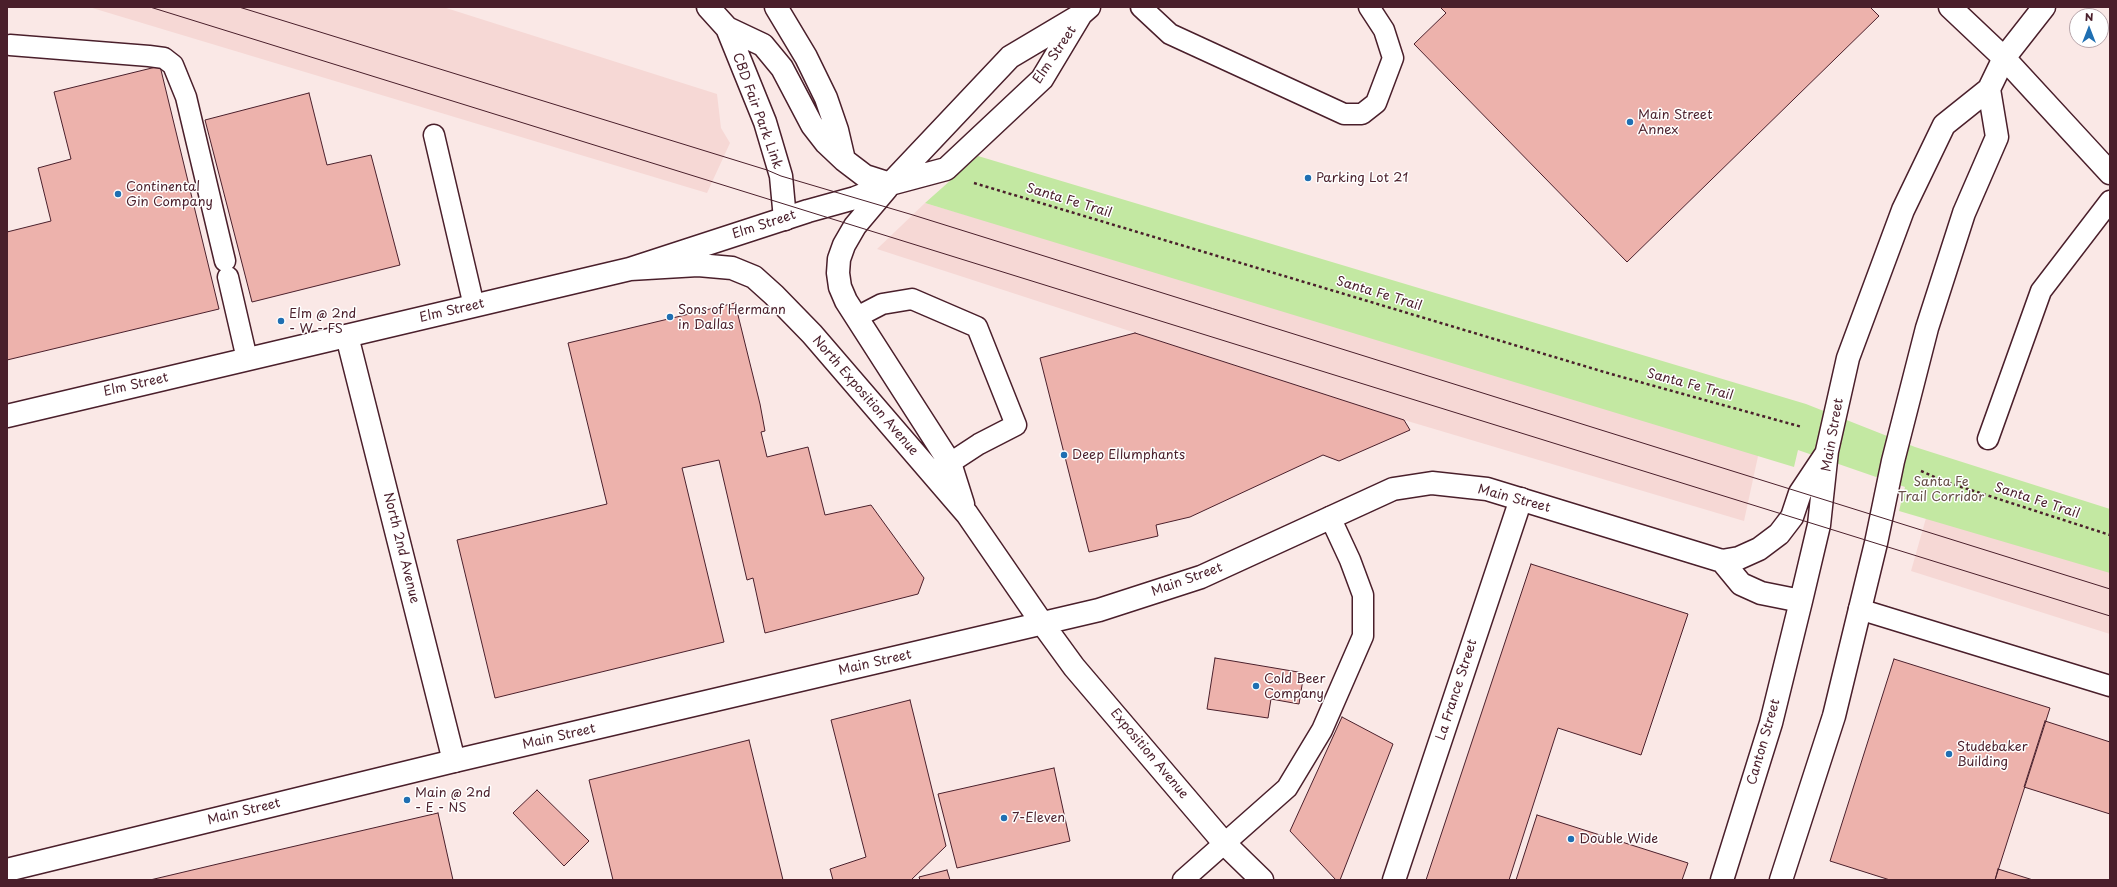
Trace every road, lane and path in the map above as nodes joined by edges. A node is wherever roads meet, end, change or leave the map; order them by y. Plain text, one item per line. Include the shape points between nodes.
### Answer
1 (708, 7) edge
2 (776, 7) edge
3 (1141, 7) edge
4 (1370, 7) edge
5 (1950, 7) edge
6 (2044, 7) edge
7 (1085, 11) edge
8 (727, 28) junction
9 (10, 45) dead end
10 (2004, 58) junction
11 (1989, 89) junction
12 (434, 135) dead end
13 (844, 160) junction
14 (2110, 173) edge
15 (968, 181) dead end
16 (890, 184) junction
17 (2110, 201) edge
18 (785, 219) junction
19 (630, 269) junction
20 (474, 306) junction
21 (857, 317) junction
22 (347, 336) junction
23 (247, 359) junction
24 (7, 416) edge
25 (1796, 425) dead end
26 (1988, 439) dead end
27 (1827, 451) junction
28 (950, 463) junction
29 (1920, 471) dead end
30 (1521, 499) junction
31 (967, 514) junction
32 (1330, 517) junction
33 (2110, 535) edge
34 (1722, 561) junction
35 (1801, 602) junction
36 (1860, 609) junction
37 (1042, 623) junction
38 (2110, 686) edge
39 (454, 761) junction
40 (1225, 844) junction
41 (7, 870) edge
42 (1183, 880) edge
43 (1262, 880) edge
44 (1394, 880) edge
45 (1722, 880) edge
46 (1781, 880) edge

1 - 8 main road, CBD Fair Park Link
2 - 13 main road via 806,57 826,98
3 - 4 lane via 1170,34 1344,114 1362,114 1376,104 1393,58 1384,30
5 - 10 main road
6 - 10 main road, Main Street
7 - 16 main road, Elm Street via 1010,57
7 - 16 main road, Elm Street via 1042,79 946,169
8 - 13 main road, CBD Fair Park Link via 762,45 782,68 812,126
8 - 18 main road, CBD Fair Park Link via 764,122 781,176
9 - 23 lane via 149,56 164,58 173,65 186,97
10 - 11 main road, Main Street
10 - 14 main road
11 - 27 main road, Main Street via 1944,125 1903,210 1848,358
11 - 36 main road via 1997,137 1964,213 1927,328 1893,461
12 - 20 lane
13 - 16 main road, CBD Fair Park Link via 865,176
15 - 25 path, Santa Fe Trail via 1604,372
16 - 18 main road, Elm Street via 855,198
16 - 21 main road via 855,226 839,259 840,288
17 - 26 lane via 2042,291
18 - 19 main road, Elm Street
19 - 20 main road, Elm Street
19 - 31 main road, North Exposition Avenue via 698,265 732,268 754,277 812,334
20 - 22 main road, Elm Street
21 - 28 main road
21 - 28 lane via 882,304 912,299 977,327 1016,425
22 - 23 main road, Elm Street
22 - 39 main road, North 2nd Avenue
23 - 24 main road, Elm Street
27 - 34 main road via 1800,493 1792,517 1779,534 1759,549 1739,558
27 - 35 main road, Main Street via 1819,526
28 - 31 main road
29 - 33 path, Santa Fe Trail via 1946,482
30 - 32 main road, Main Street via 1487,489 1432,483 1393,489
30 - 34 main road, Main Street
30 - 44 main road, La France Street
31 - 37 main road, North Exposition Avenue
32 - 37 main road, Main Street via 1201,577 1099,610
32 - 40 lane via 1363,595 1363,636 1322,730 1287,788
34 - 35 main road via 1741,584 1761,593
35 - 45 main road, Canton Street via 1771,723
36 - 38 lane
36 - 46 main road via 1834,716
37 - 39 main road, Main Street
37 - 40 main road, Exposition Avenue via 1074,667
39 - 41 main road, Main Street
40 - 42 lane
40 - 43 main road, Exposition Avenue

